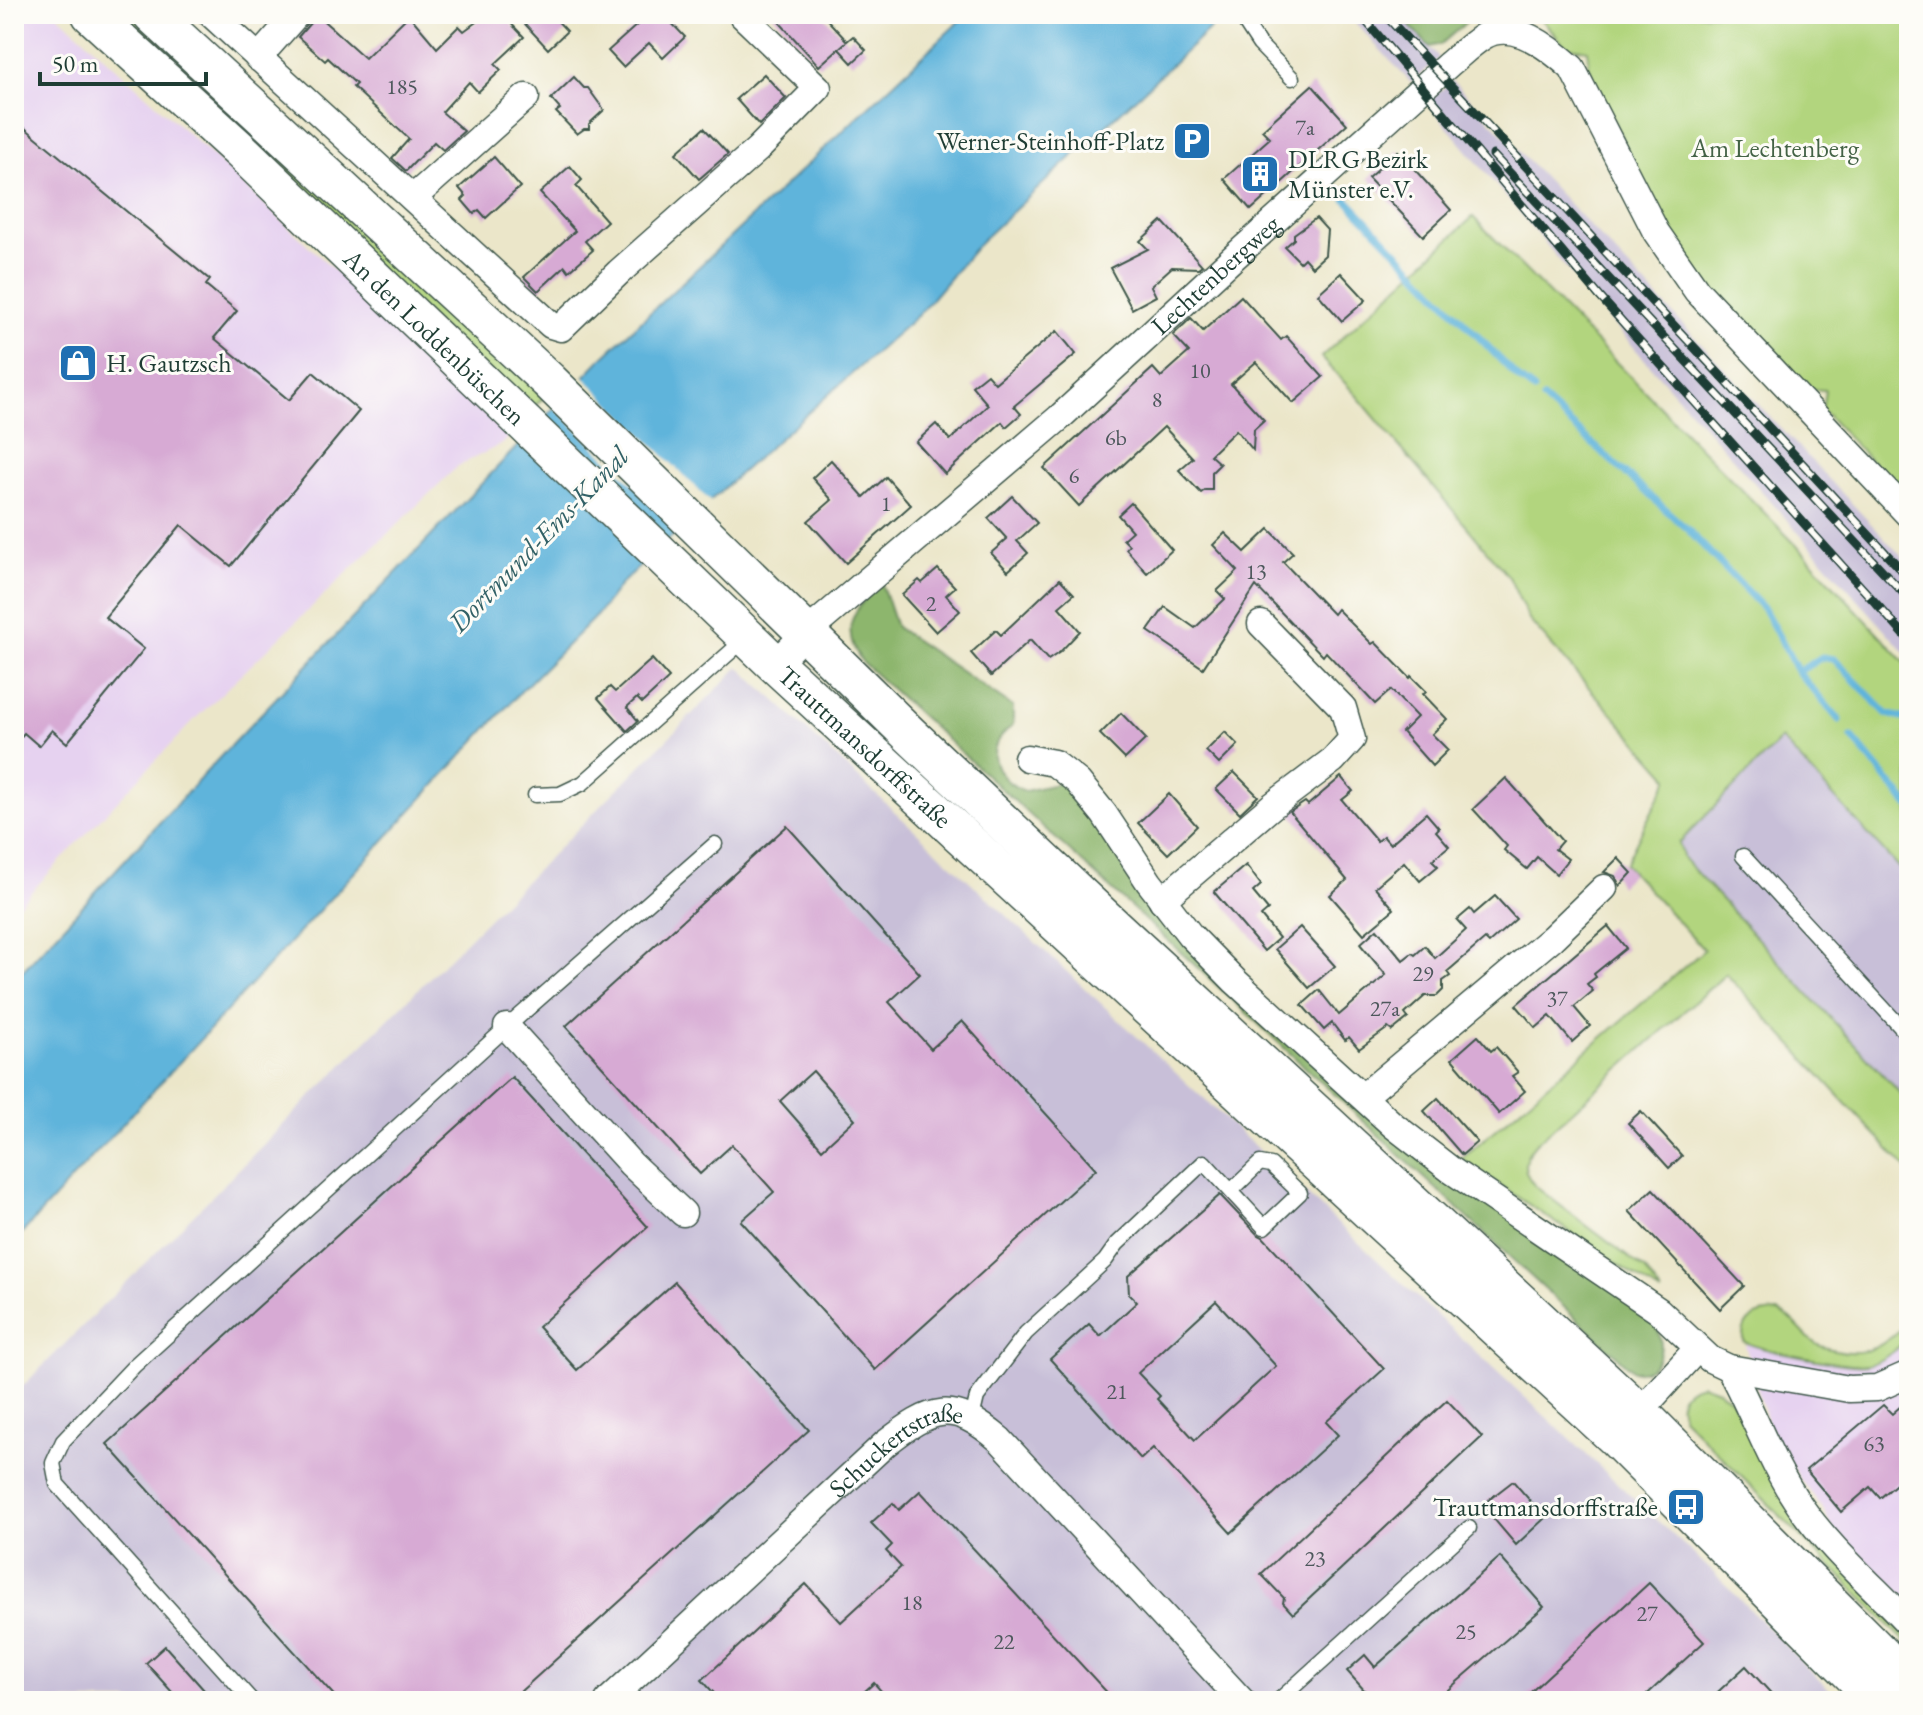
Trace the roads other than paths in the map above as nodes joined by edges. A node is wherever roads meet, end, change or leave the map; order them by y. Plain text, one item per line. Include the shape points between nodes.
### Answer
1 (91, 14) edge
2 (152, 14) edge
3 (211, 14) edge
4 (297, 14) edge
5 (741, 14) edge
6 (1242, 18) dead end
7 (1502, 22) edge
8 (258, 58) junction
9 (1292, 78) dead end
10 (526, 97) dead end
11 (413, 198) junction
12 (1909, 515) edge
13 (1261, 624) dead end
14 (806, 633) junction
15 (736, 647) dead end
16 (775, 664) junction
17 (1027, 758) dead end
18 (535, 795) dead end
19 (715, 844) dead end
20 (1743, 856) dead end
21 (1604, 888) dead end
22 (1162, 900) junction
23 (507, 1027) junction
24 (1909, 1036) edge
25 (1364, 1096) junction
26 (1231, 1191) junction
27 (683, 1213) dead end
28 (1697, 1349) junction
29 (1729, 1368) junction
30 (1909, 1374) edge
31 (972, 1418) junction
32 (1627, 1424) junction
33 (1469, 1528) dead end
34 (1909, 1624) edge
35 (1909, 1682) edge
36 (252, 1701) edge
37 (608, 1701) edge
38 (1242, 1701) edge
39 (1278, 1701) edge
40 (1879, 1701) edge

1 - 16 main road, An den Loddenbüschen via 253,162
2 - 14 main road, An den Loddenbüschen via 548,380
3 - 8 street
4 - 8 street
5 - 11 street via 818,88 565,326 551,325
6 - 9 lane
7 - 12 street, Lechtenbergweg via 1572,68 1656,232 1697,291
7 - 14 street, Lechtenbergweg via 1449,64 1059,418
8 - 11 street
10 - 11 street
13 - 22 street via 1343,708 1352,739
14 - 16 street, Trauttmansdorffstraße
14 - 32 main road, Trauttmansdorffstraße
15 - 18 lane via 583,783 560,794
16 - 32 main road, Trauttmansdorffstraße
17 - 22 street via 1054,763 1078,782
19 - 23 lane
20 - 24 lane
21 - 25 street
22 - 25 street via 1205,952
23 - 27 street via 631,1164
23 - 36 lane via 135,1365 63,1441 53,1463 57,1484
25 - 28 street via 1451,1170 1659,1311
26 - 26 lane via 1264,1227 1300,1193 1271,1165 1260,1163
26 - 31 lane via 1204,1162 1026,1333 977,1397
28 - 29 street
28 - 32 street
29 - 30 street via 1849,1389 1877,1388
29 - 34 street via 1799,1504
31 - 37 street, Schuckertstraße via 939,1412 910,1424
31 - 38 street, Schuckertstraße via 1000,1440
32 - 35 main road, Trauttmansdorffstraße
32 - 40 main road, Trauttmansdorffstraße
33 - 39 lane

